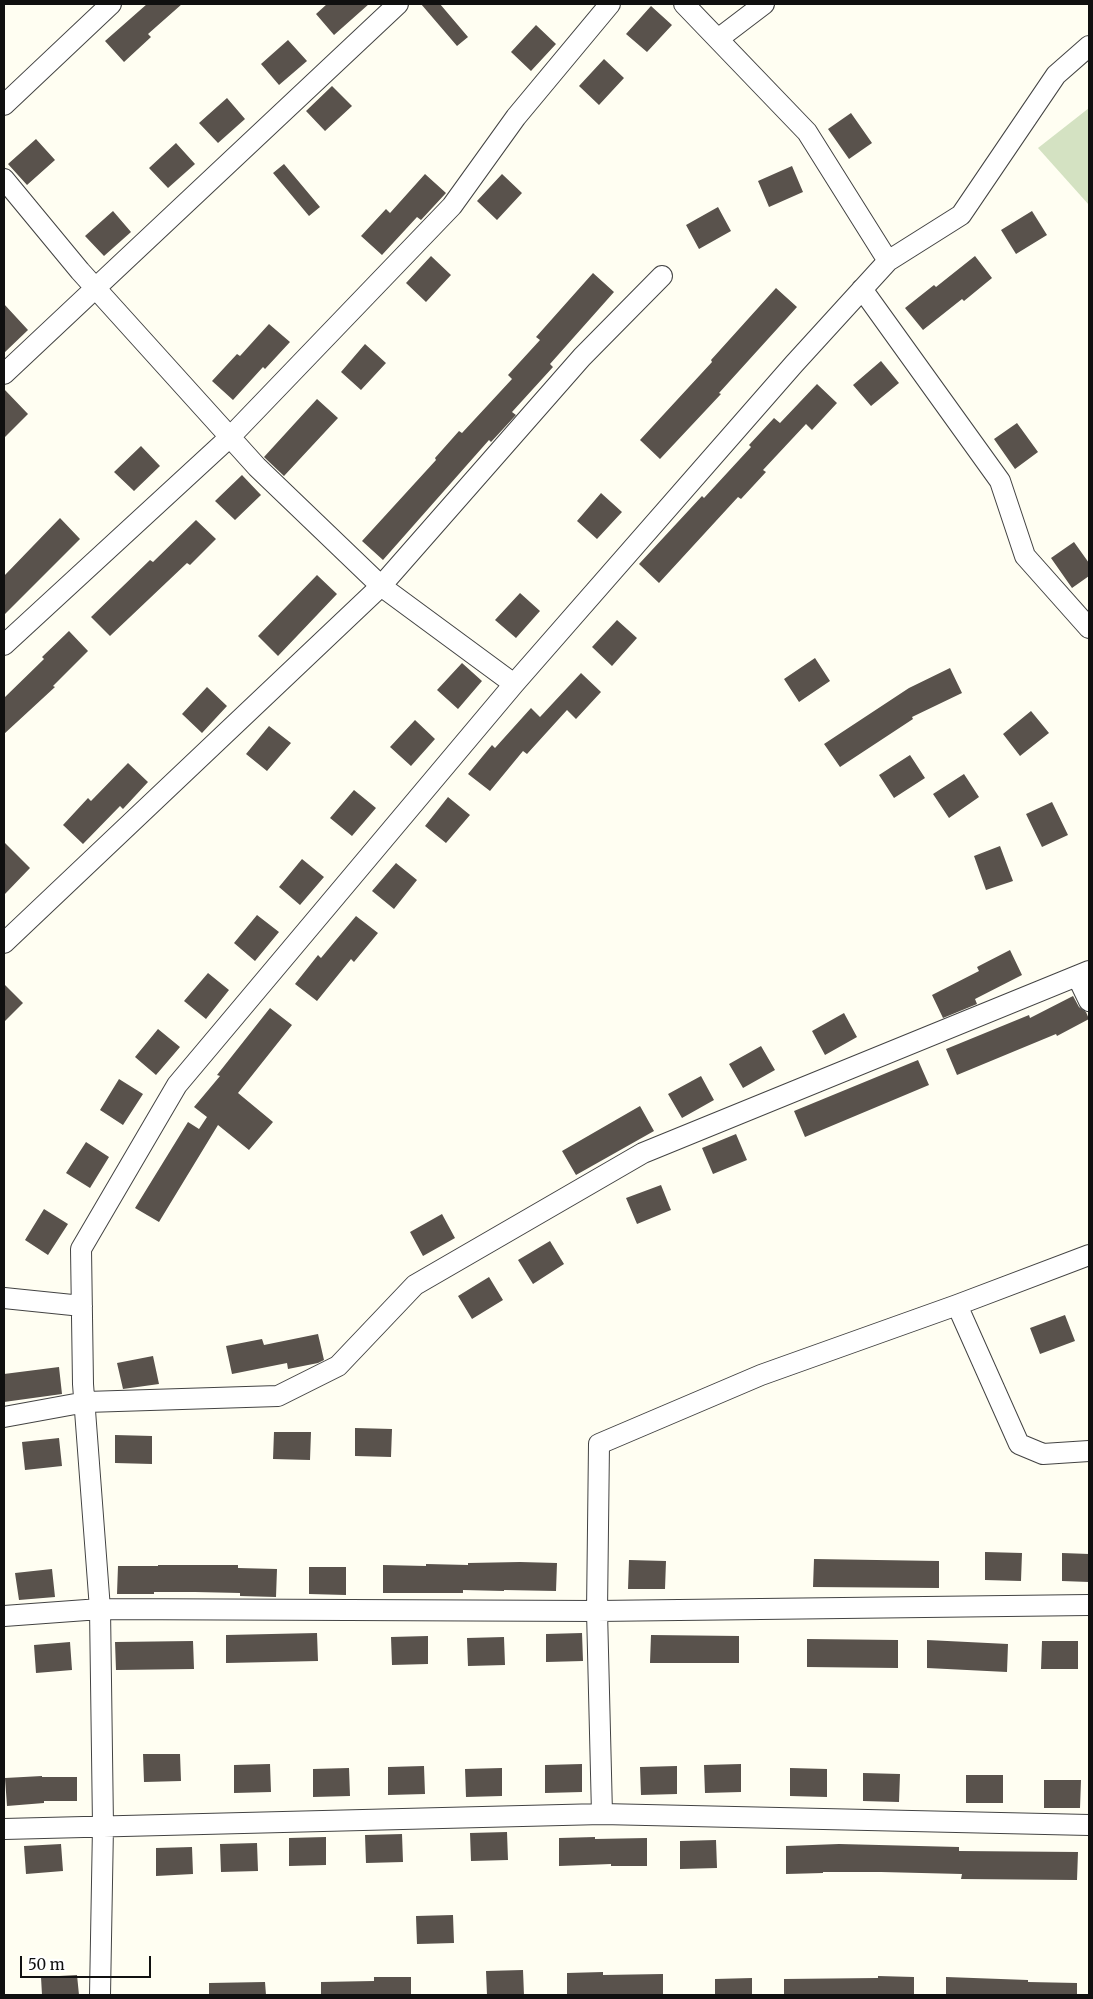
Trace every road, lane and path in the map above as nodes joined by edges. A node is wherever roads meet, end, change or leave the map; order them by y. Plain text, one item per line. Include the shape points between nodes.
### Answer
1 (111, 4) edge
2 (398, 4) edge
3 (610, 4) edge
4 (684, 4) edge
5 (764, 4) edge
6 (718, 39) junction
7 (1089, 46) edge
8 (4, 105) edge
9 (4, 179) edge
10 (888, 261) junction
11 (662, 276) dead end
12 (95, 287) junction
13 (862, 289) junction
14 (4, 374) edge
15 (231, 436) junction
16 (381, 586) junction
17 (1089, 628) edge
18 (4, 644) edge
19 (514, 684) junction
20 (4, 943) edge
21 (1083, 974) edge
22 (1089, 1001) edge
23 (1089, 1256) edge
24 (4, 1298) edge
25 (957, 1305) junction
26 (82, 1306) junction
27 (86, 1402) junction
28 (4, 1417) edge
29 (1089, 1451) edge
30 (1089, 1605) edge
31 (100, 1609) junction
32 (596, 1611) junction
33 (4, 1616) edge
34 (602, 1814) junction
35 (1089, 1825) edge
36 (103, 1826) junction
37 (4, 1828) edge
38 (100, 1995) edge

1 - 8 street
2 - 12 street
3 - 15 street via 516,117 452,206
4 - 6 street
5 - 6 street
6 - 10 street via 807,132
7 - 10 street via 1056,75 961,214
9 - 12 street
10 - 13 street
11 - 16 street via 582,357
12 - 14 street
12 - 15 street
13 - 17 street via 1000,481 1025,556
13 - 19 street
15 - 16 street via 258,467
15 - 18 street
16 - 19 street
16 - 20 street
19 - 26 street via 177,1085 81,1249
21 - 22 street
21 - 27 street via 643,1153 415,1285 338,1366 278,1396
23 - 25 street
24 - 26 street
25 - 29 street via 1019,1444 1043,1454
25 - 32 street via 761,1375 599,1444
26 - 27 street
27 - 28 street
27 - 31 street
30 - 32 street
31 - 32 street
31 - 33 street
31 - 36 street
32 - 34 street
34 - 35 street
34 - 36 street
36 - 37 street
36 - 38 street

